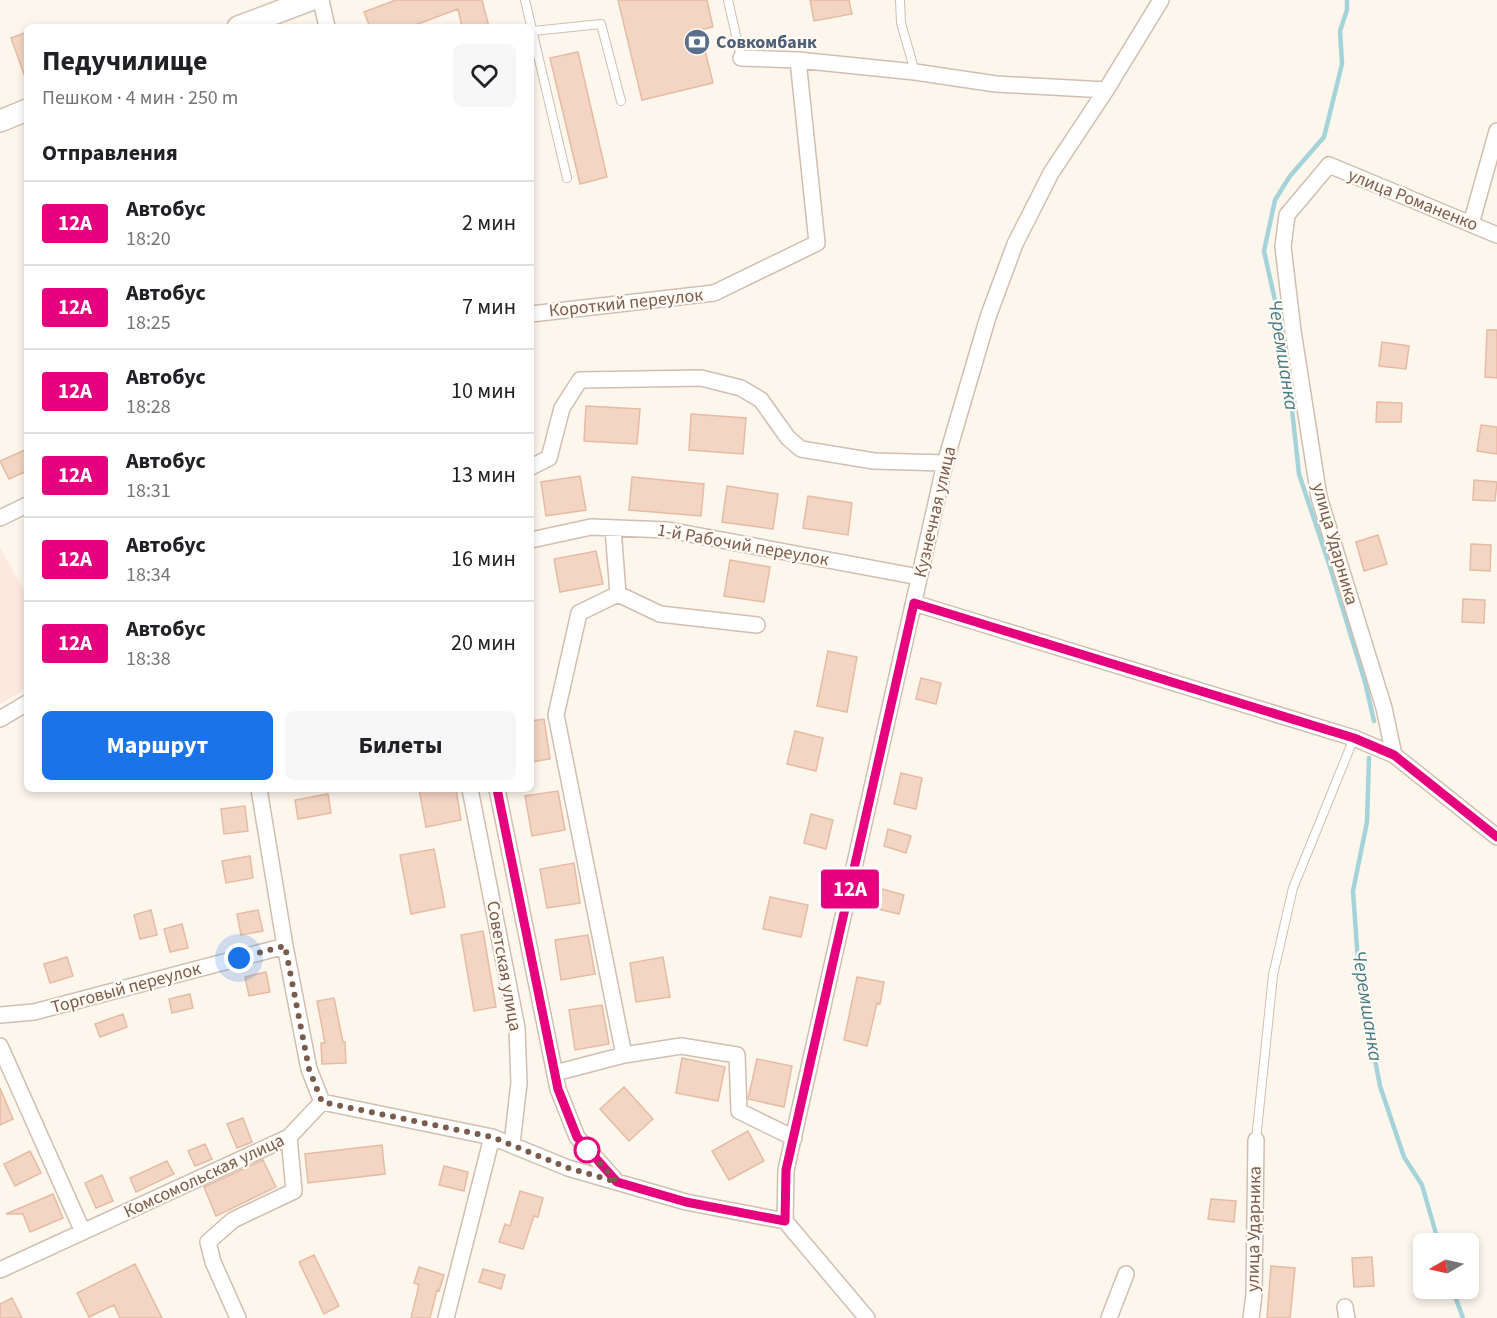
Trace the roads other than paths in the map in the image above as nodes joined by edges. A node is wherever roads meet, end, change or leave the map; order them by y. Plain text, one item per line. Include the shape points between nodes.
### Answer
1 (310, 0) edge
2 (321, 0) edge
3 (525, 0) edge
4 (728, 0) edge
5 (900, 0) edge
6 (1161, 0) edge
7 (246, 24) edge
8 (326, 24) edge
9 (531, 24) edge
10 (534, 32) edge
11 (534, 36) edge
12 (741, 58) joint
13 (798, 60) junction
14 (915, 72) junction
15 (1106, 90) junction
16 (621, 101) dead end
17 (24, 111) edge
18 (0, 121) edge
19 (1497, 131) edge
20 (1329, 165) joint
21 (567, 178) dead end
22 (1472, 224) junction
23 (1497, 234) edge
24 (534, 314) edge
25 (945, 464) junction
26 (534, 466) edge
27 (24, 506) edge
28 (0, 518) edge
29 (613, 528) junction
30 (534, 539) edge
31 (919, 577) junction
32 (618, 594) junction
33 (914, 603) junction
34 (757, 625) dead end
35 (24, 705) edge
36 (0, 719) edge
37 (1354, 738) junction
38 (1394, 755) junction
39 (259, 792) edge
40 (471, 792) edge
41 (498, 792) edge
42 (1497, 837) edge
43 (285, 946) junction
44 (0, 1015) edge
45 (0, 1046) edge
46 (624, 1055) junction
47 (555, 1072) junction
48 (322, 1102) junction
49 (289, 1137) junction
50 (492, 1137) junction
51 (794, 1138) junction
52 (1256, 1140) joint
53 (512, 1144) junction
54 (617, 1182) junction
55 (785, 1221) junction
56 (83, 1232) junction
57 (0, 1270) edge
58 (1126, 1274) dead end
59 (238, 1318) edge
60 (446, 1318) edge
61 (867, 1318) edge
62 (1109, 1318) edge
63 (1251, 1318) edge

1 - 7 main road
2 - 8 street
3 - 9 lane
4 - 12 lane
5 - 14 lane via 901,23
6 - 15 street, Кузнечная улица
10 - 16 lane via 601,24
11 - 21 lane
12 - 13 street
13 - 14 street
13 - 24 street, Короткий переулок via 817,243 714,293
14 - 15 street via 996,84
15 - 25 street, Кузнечная улица via 1051,173 1015,244 988,317
17 - 18 main road
19 - 22 street
20 - 22 street, улица Романенко
20 - 38 street, улица Ударника via 1287,215 1283,248 1319,497 1384,708
22 - 23 street, улица Романенко
25 - 26 street via 874,461 801,449 788,438 761,400 741,388 701,378 580,380 562,408 549,458
25 - 31 street, Кузнечная улица
27 - 28 street
29 - 30 street, 1-й Рабочий переулок via 591,527
29 - 31 street, 1-й Рабочий переулок via 668,530
29 - 32 street
31 - 33 street, Кузнечная улица
32 - 34 street via 660,614
32 - 46 street via 579,613 556,715
33 - 37 street
33 - 51 street, Кузнечная улица
35 - 36 street
37 - 38 street
37 - 52 lane via 1293,888 1274,975
38 - 42 street
39 - 43 street
40 - 53 street, Советская улица via 518,1028 519,1083
41 - 47 street, Советская улица
43 - 44 street, Торговый переулок via 34,1012
43 - 48 street via 309,1069
45 - 56 street
46 - 47 street
46 - 51 street via 681,1046 737,1055 739,1112
47 - 54 street, Советская улица via 577,1137
48 - 49 street, Комсомольская улица
48 - 50 street
49 - 56 street, Комсомольская улица
49 - 59 street via 294,1191 233,1220 208,1242
50 - 53 street
50 - 60 street
51 - 55 street, Кузнечная улица via 786,1170
52 - 63 street, улица Ударника
53 - 54 street via 568,1168
54 - 55 street via 686,1202
55 - 61 street
56 - 57 street, Комсомольская улица
58 - 62 street

